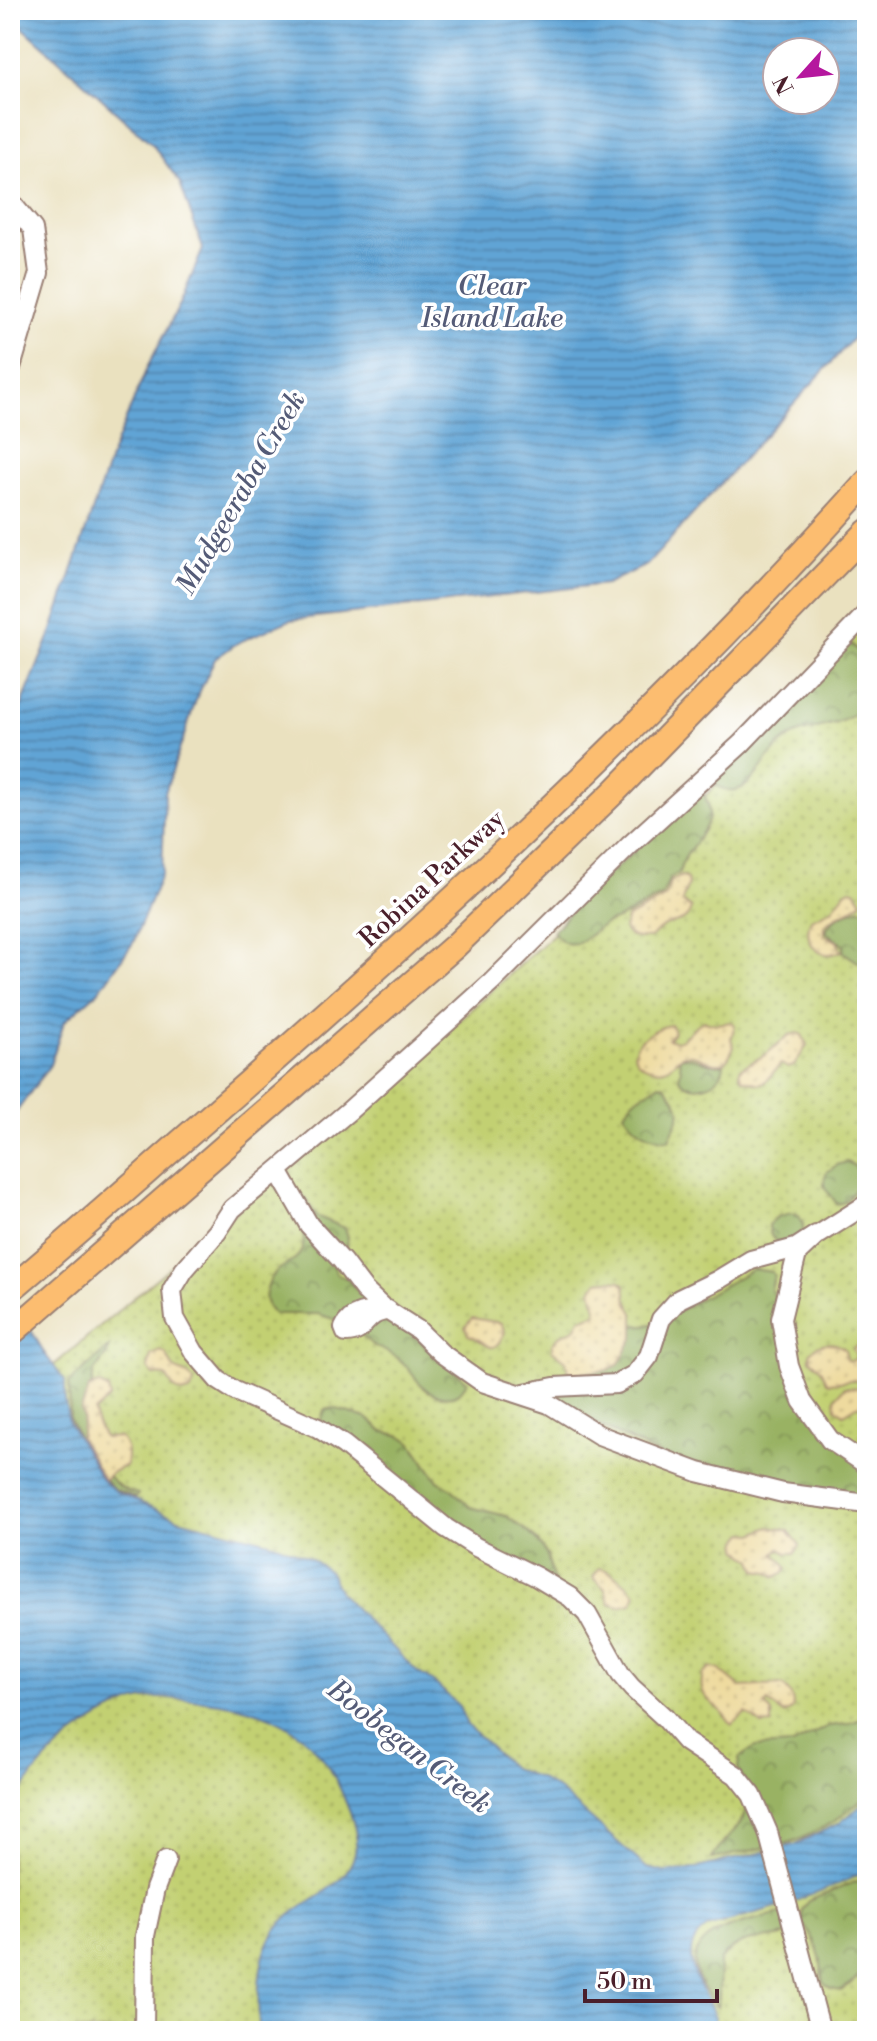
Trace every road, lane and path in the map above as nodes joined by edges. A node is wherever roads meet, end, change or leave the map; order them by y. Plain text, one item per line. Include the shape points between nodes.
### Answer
1 (10, 201) edge
2 (10, 371) edge
3 (867, 482) edge
4 (867, 532) edge
5 (867, 613) edge
6 (278, 1171) junction
7 (867, 1204) edge
8 (816, 1235) junction
9 (778, 1253) junction
10 (792, 1270) junction
11 (18, 1284) edge
12 (10, 1334) edge
13 (549, 1396) junction
14 (867, 1465) edge
15 (867, 1504) edge
16 (166, 1860) dead end
17 (144, 2031) edge
18 (821, 2031) edge

1 - 2 street via 33,229 39,273
3 - 11 main road, Robina Parkway via 675,685 449,903
4 - 12 main road via 616,790 455,946
5 - 6 street via 741,744 492,982
6 - 13 street via 309,1225 388,1310 482,1382
6 - 18 street via 232,1209 172,1290 175,1318 207,1370 235,1391 318,1428 446,1528 570,1597 587,1614 632,1688 686,1742 736,1775 752,1795 768,1832
7 - 8 street
8 - 9 street
8 - 10 street via 797,1254
9 - 10 street via 792,1259
9 - 13 street via 751,1260 679,1299 661,1319 649,1356 635,1374 617,1384
10 - 14 street via 781,1319 802,1401 830,1440
13 - 15 street via 599,1435 698,1472 783,1493
16 - 17 street via 145,1936

